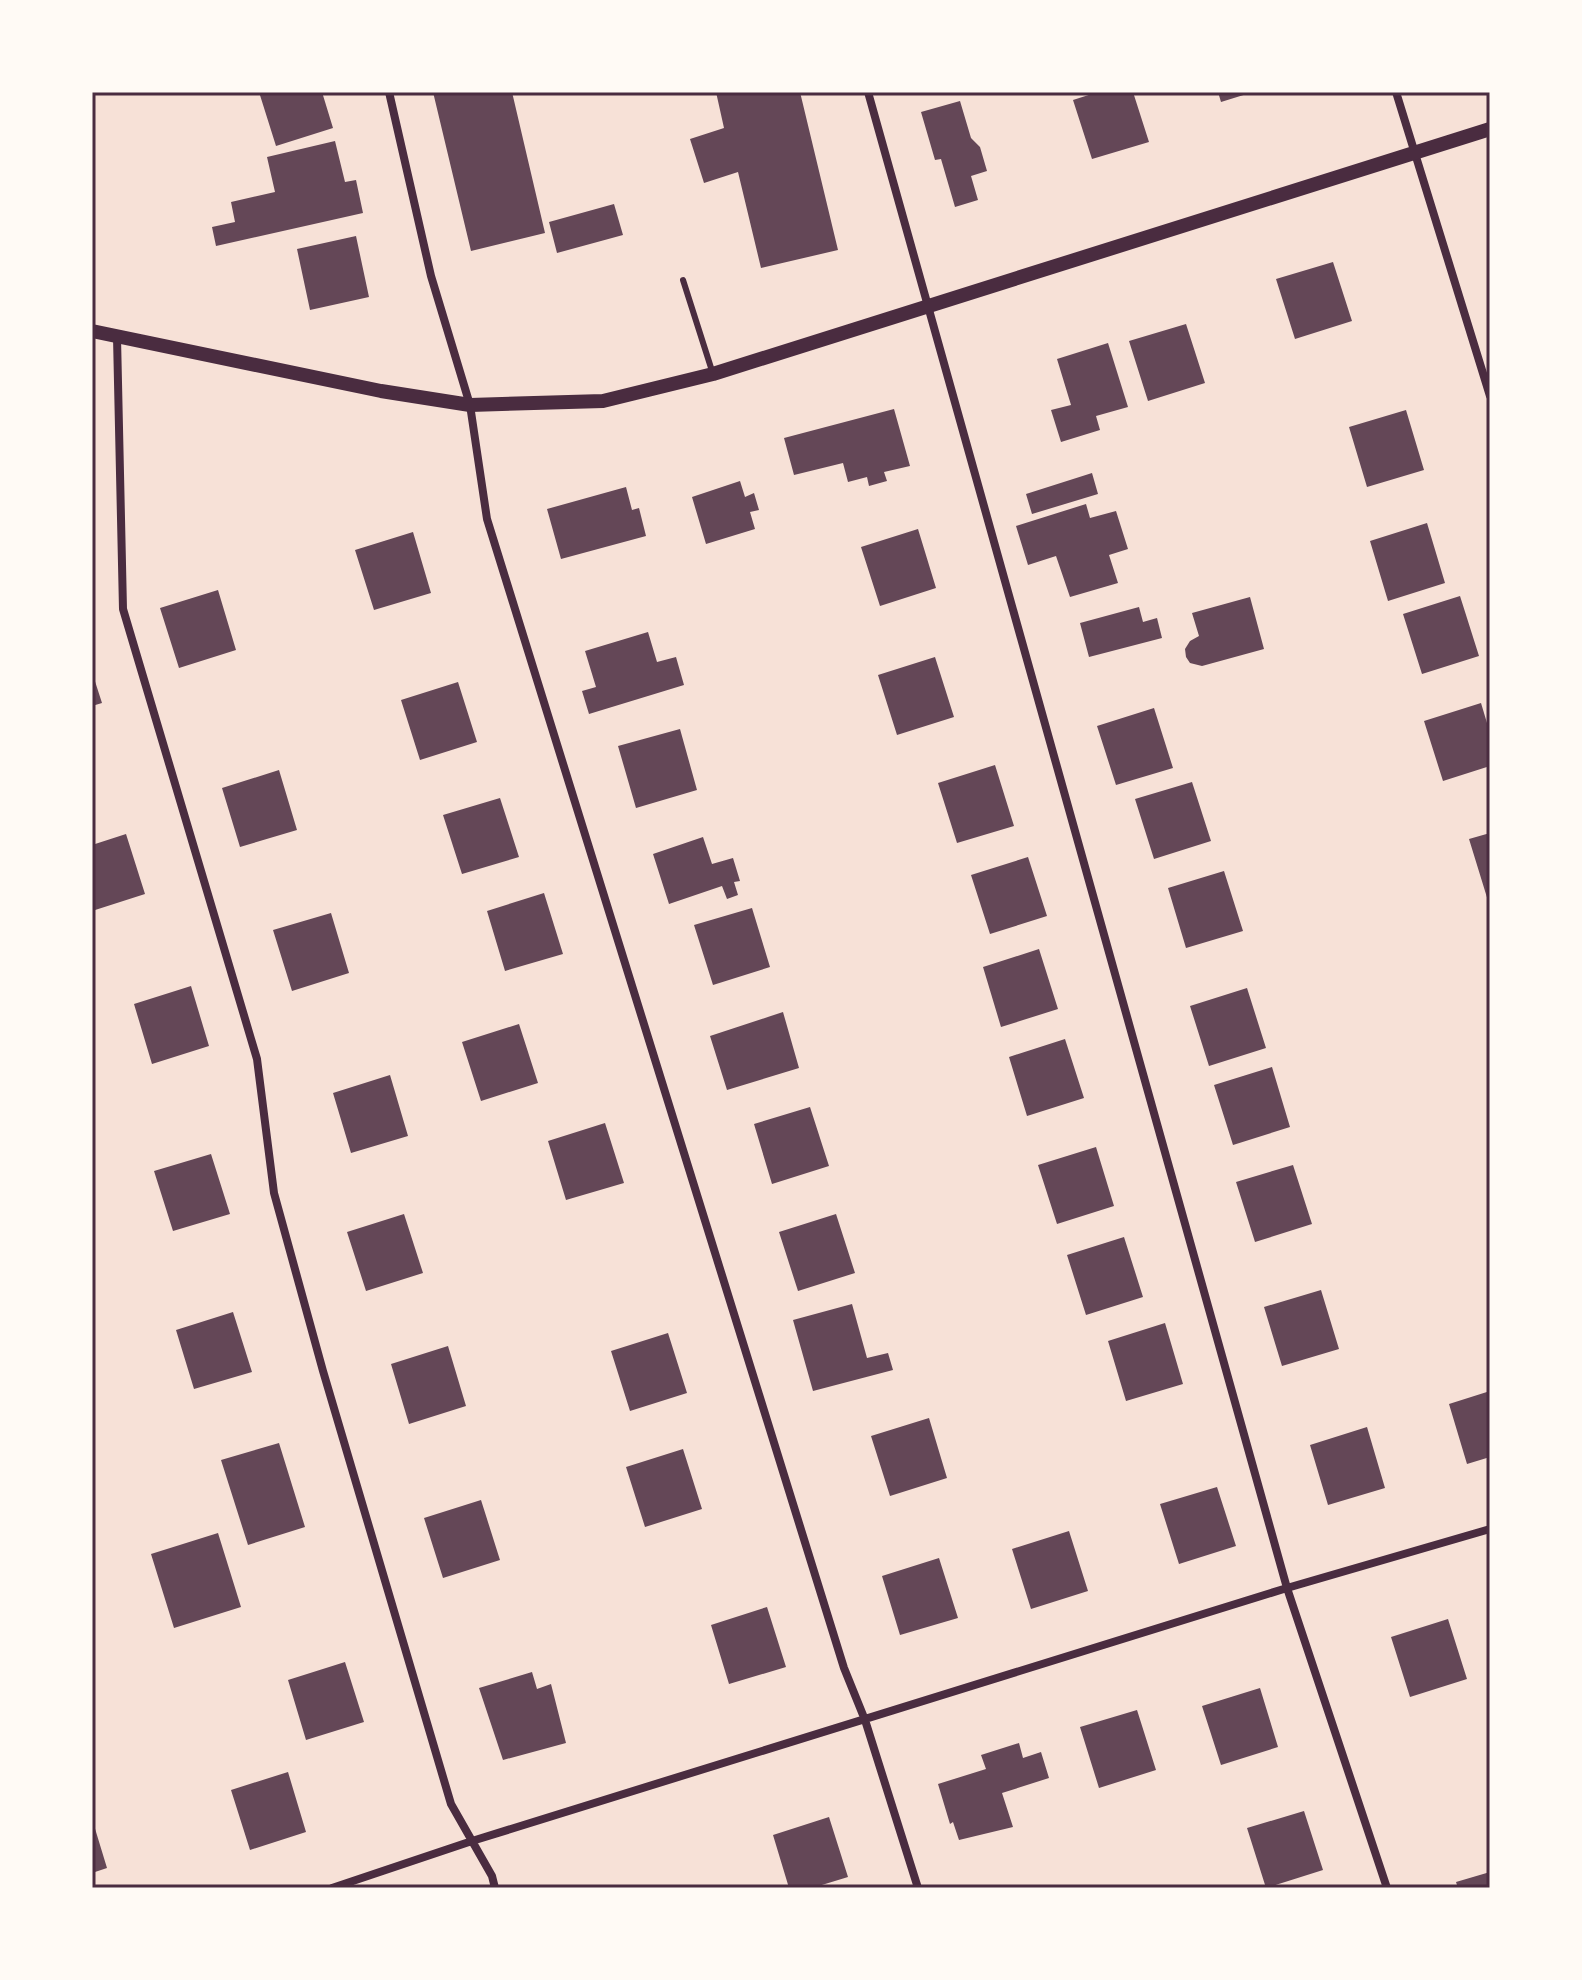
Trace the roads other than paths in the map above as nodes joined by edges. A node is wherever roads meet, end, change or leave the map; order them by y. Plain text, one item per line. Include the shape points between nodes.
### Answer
1 (389, 92) edge
2 (868, 92) edge
3 (1396, 92) edge
4 (1490, 129) edge
5 (1413, 154) junction
6 (683, 280) dead end
7 (929, 308) junction
8 (92, 331) edge
9 (117, 337) junction
10 (713, 374) junction
11 (1490, 396) edge
12 (470, 405) junction
13 (1490, 1529) edge
14 (1287, 1588) junction
15 (865, 1720) junction
16 (472, 1841) junction
17 (332, 1888) edge
18 (495, 1888) edge
19 (918, 1888) edge
20 (1387, 1888) edge

1 - 12 street via 431,276
2 - 7 street
3 - 5 street
4 - 5 street
5 - 7 street
5 - 11 street
6 - 10 lane
7 - 10 street
7 - 14 street
8 - 9 street
9 - 12 street
9 - 16 street via 123,609 257,1059 274,1193 323,1371 451,1804
10 - 12 street via 603,401
12 - 15 street via 487,519 844,1668
13 - 14 street
14 - 15 street
14 - 20 street
15 - 16 street
15 - 19 street
16 - 17 street
16 - 18 street

